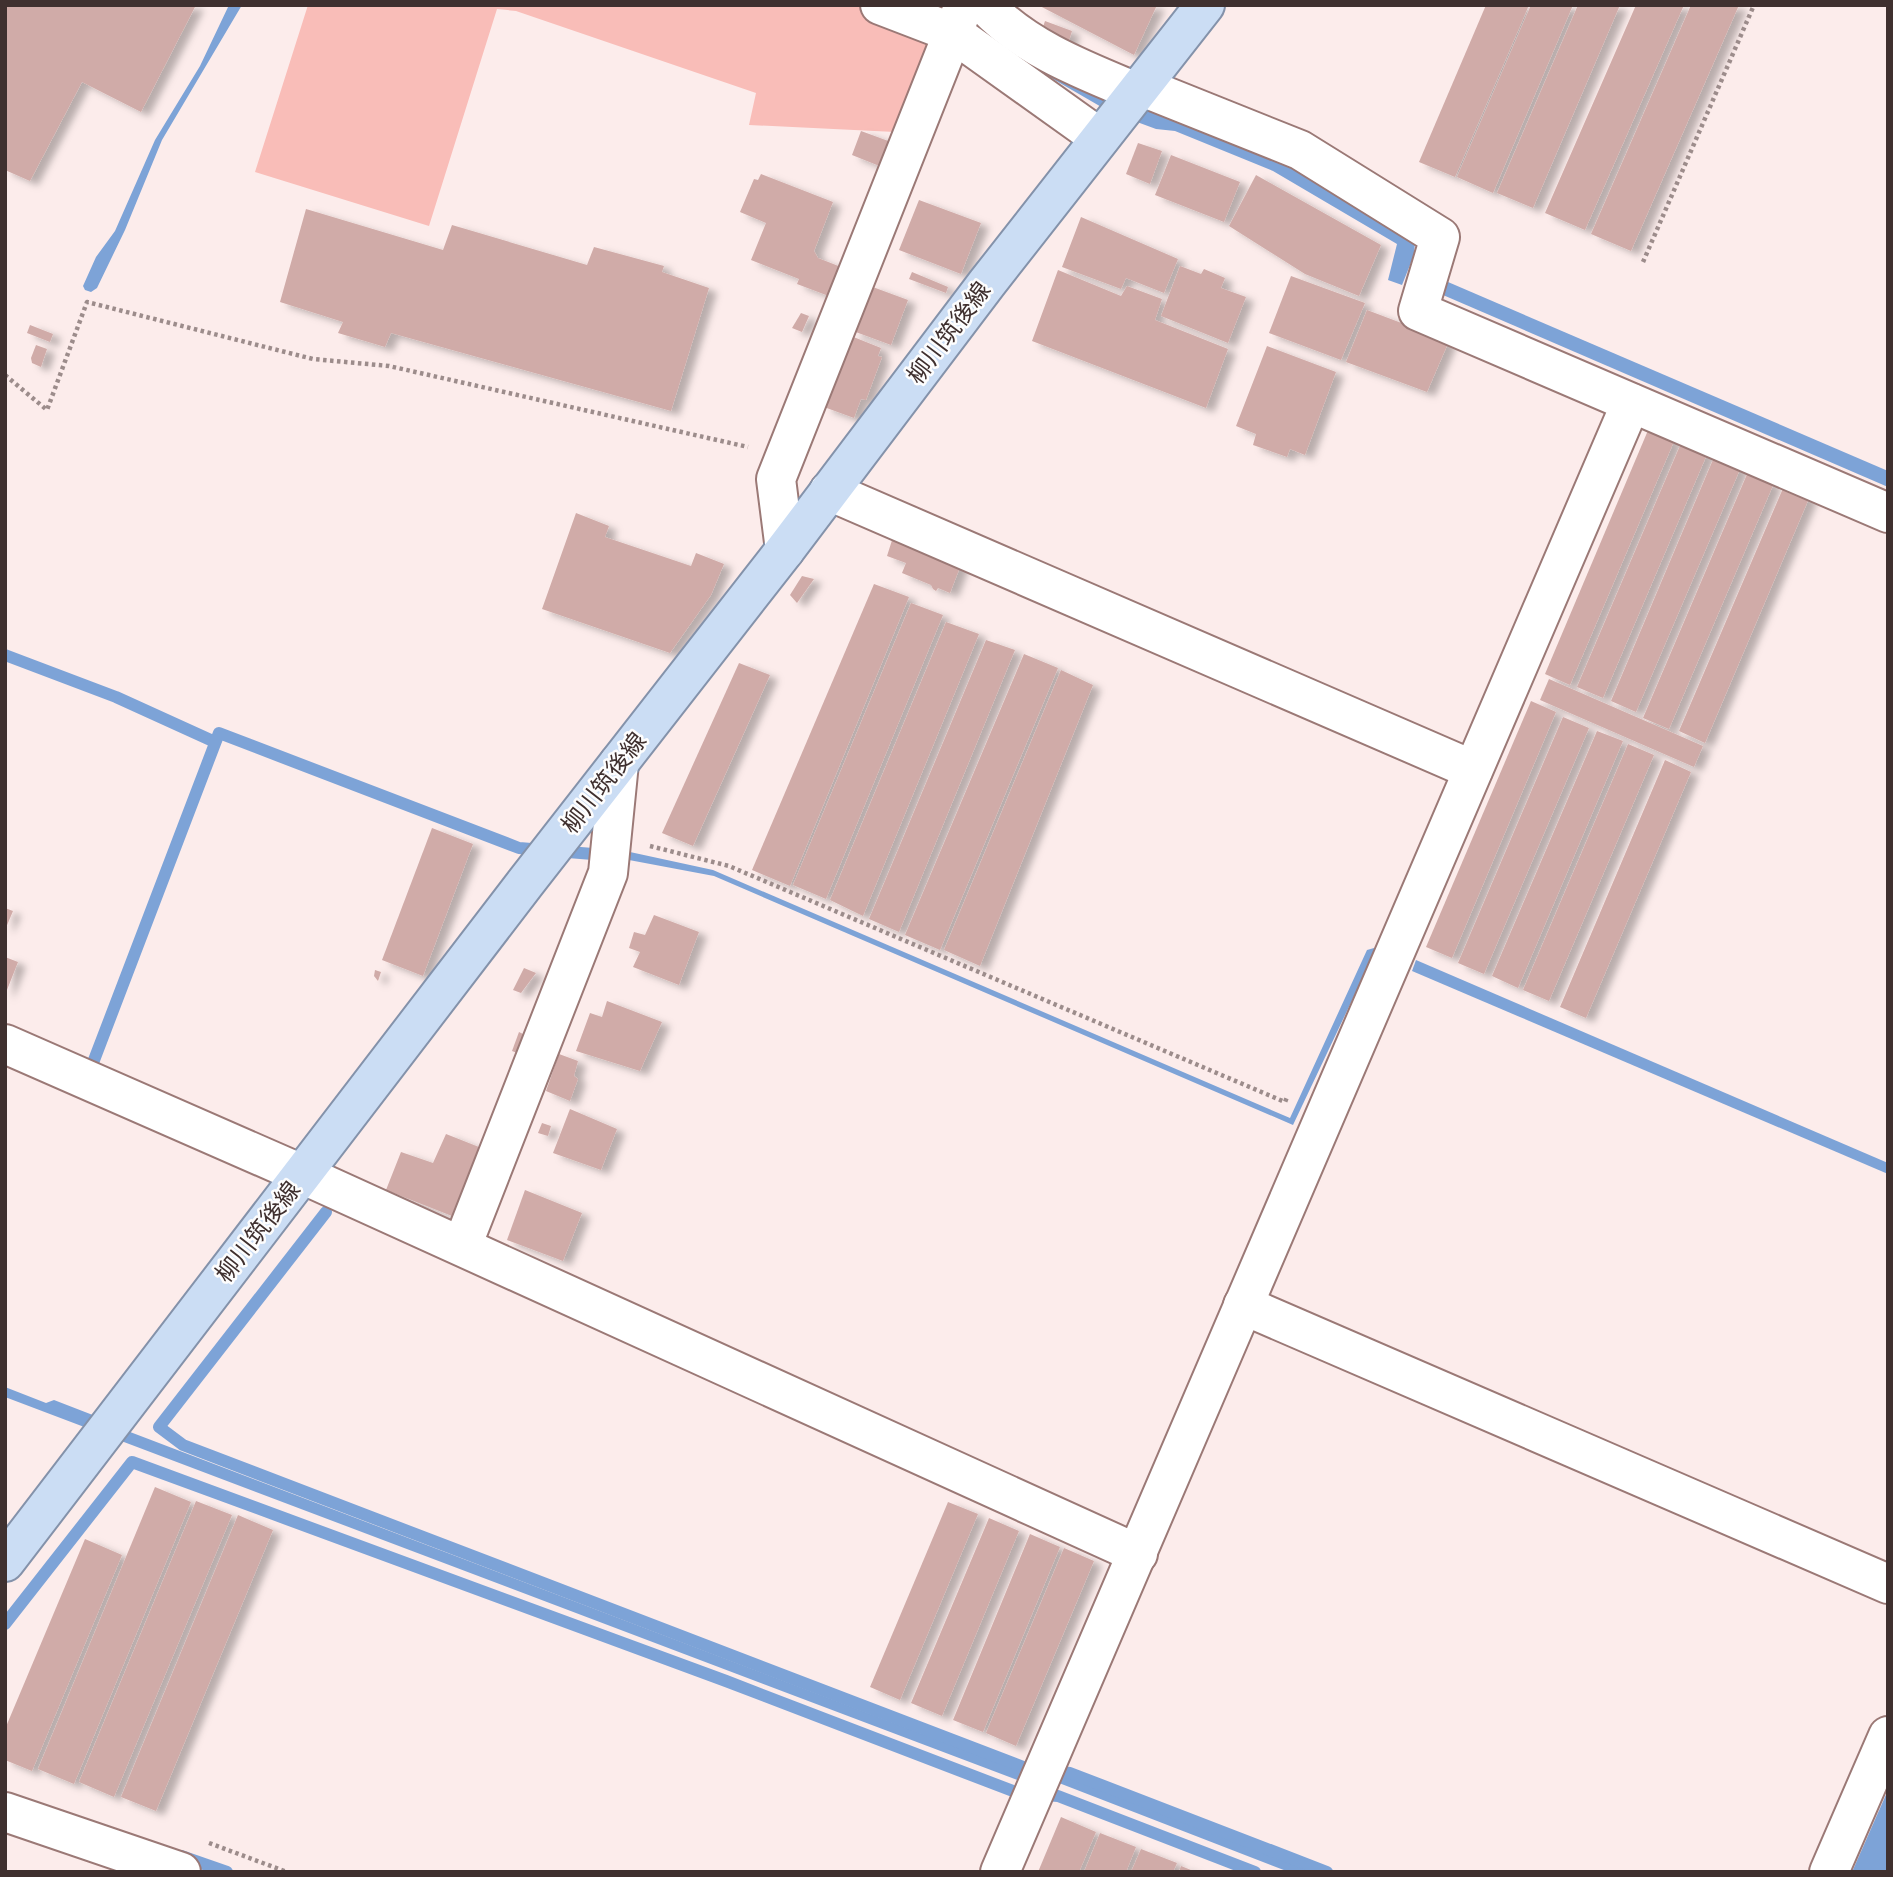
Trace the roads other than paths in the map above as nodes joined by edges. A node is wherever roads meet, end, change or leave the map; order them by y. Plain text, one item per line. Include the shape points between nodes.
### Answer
1 (880, 5) edge
2 (985, 5) edge
3 (1205, 5) edge
4 (959, 19) edge
5 (1138, 89) junction
6 (1100, 138) junction
7 (1631, 403) junction
8 (830, 491) junction
9 (1888, 513) edge
10 (785, 550) junction
11 (619, 763) junction
12 (1473, 770) junction
13 (5, 1044) edge
14 (304, 1174) junction
15 (462, 1246) junction
16 (1243, 1305) junction
17 (1138, 1554) junction
18 (5, 1562) edge
19 (1888, 1584) edge
20 (1888, 1737) edge
21 (5, 1812) edge
22 (181, 1872) edge
23 (1000, 1872) edge
24 (1829, 1872) edge

1 - 4 street
2 - 5 street via 1017,33 1068,63
3 - 5 main road, 柳川筑後線
4 - 6 street
4 - 10 street via 776,480
5 - 6 main road, 柳川筑後線
5 - 7 street via 1300,150 1440,237 1418,310
6 - 8 main road, 柳川筑後線
7 - 9 street
7 - 12 street
8 - 10 main road, 柳川筑後線
8 - 12 street
10 - 11 main road, 柳川筑後線
11 - 14 main road, 柳川筑後線
11 - 15 street via 608,873
12 - 16 street
13 - 14 street
14 - 15 street
14 - 18 main road, 柳川筑後線
15 - 17 street
16 - 17 street
16 - 19 street
17 - 23 street
20 - 24 street
21 - 22 street

